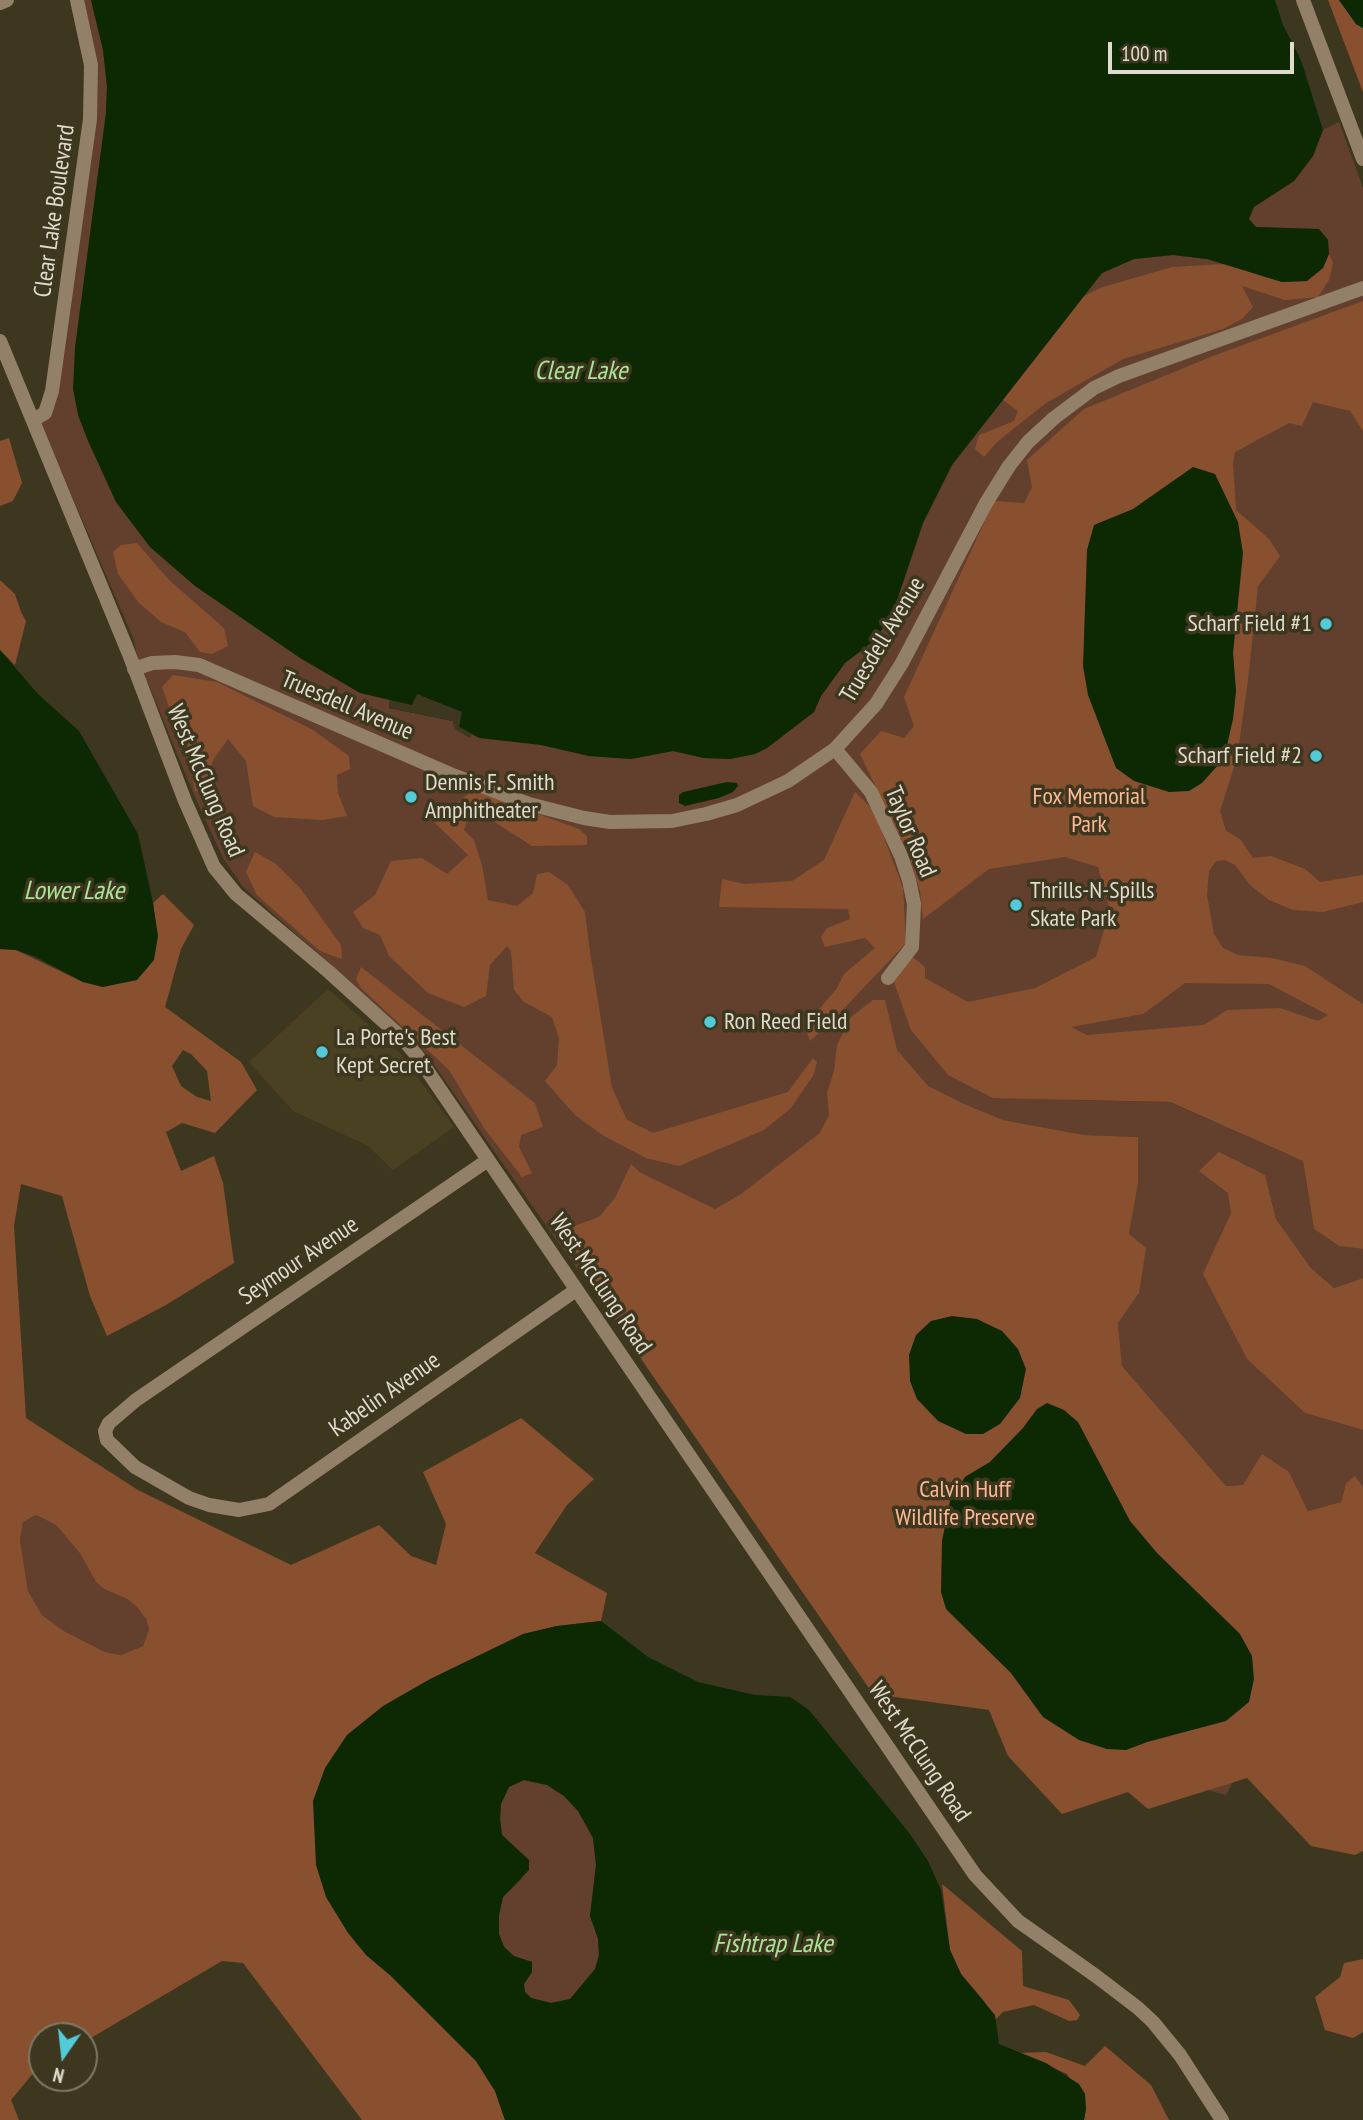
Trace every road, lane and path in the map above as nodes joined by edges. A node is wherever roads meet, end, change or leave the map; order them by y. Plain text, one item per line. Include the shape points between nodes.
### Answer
1 (7, 0) edge
2 (77, 0) edge
3 (1303, 0) edge
4 (0, 3) edge
5 (1363, 159) edge
6 (1363, 288) edge
7 (0, 341) edge
8 (33, 420) junction
9 (134, 668) junction
10 (835, 749) junction
11 (888, 978) dead end
12 (488, 1160) junction
13 (576, 1290) junction
14 (209, 1505) joint
15 (1222, 2120) edge

1 - 4 street
2 - 8 street, Clear Lake Boulevard via 91,65 90,119 52,391 45,413
3 - 5 street
6 - 10 street, Truesdell Avenue via 1119,376 1054,418 1009,466 883,696
7 - 8 street, West McClung Road
8 - 9 street, West McClung Road
9 - 10 street, Truesdell Avenue via 152,663 199,665 450,774 529,804 610,822 672,821 737,805 788,781
9 - 12 street, West McClung Road via 214,867 236,894 404,1040
10 - 11 street, Taylor Road via 871,792 901,856 915,904 912,947
12 - 13 street, West McClung Road
12 - 14 street, Seymour Avenue via 136,1400 109,1423 107,1440 127,1461 179,1494
13 - 14 street, Kabelin Avenue via 269,1504 239,1510
13 - 15 street, West McClung Road via 975,1875 1018,1922 1153,2022

